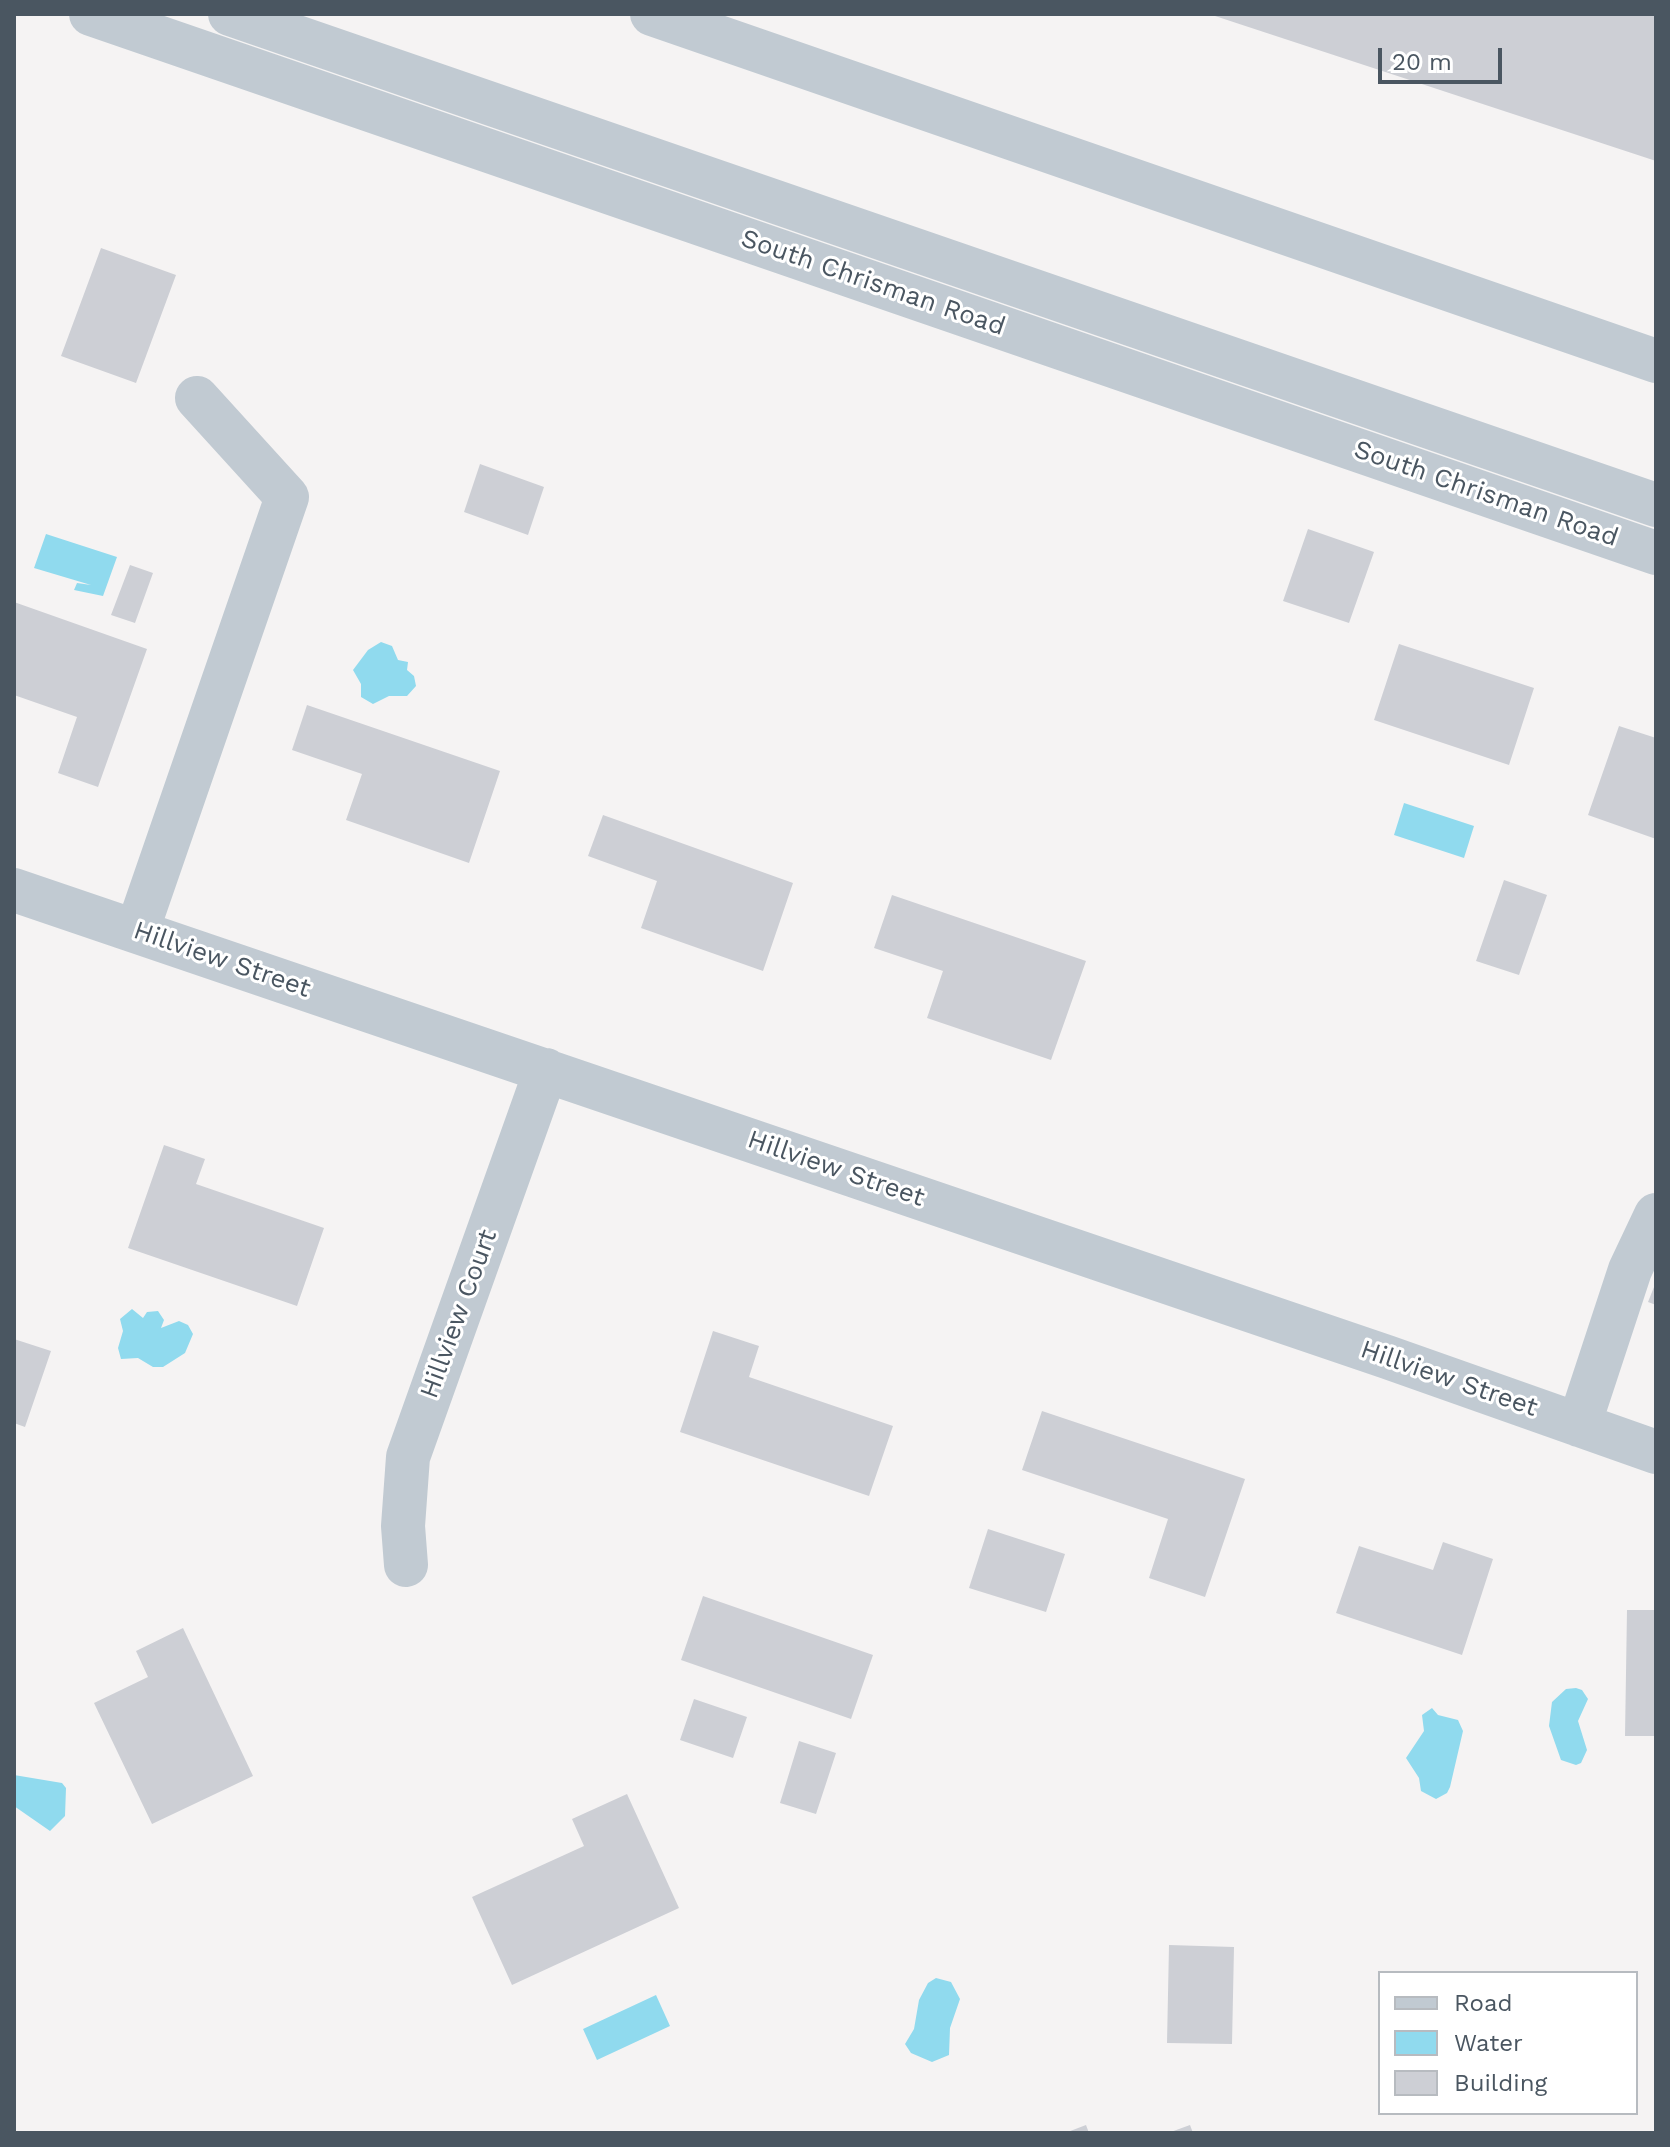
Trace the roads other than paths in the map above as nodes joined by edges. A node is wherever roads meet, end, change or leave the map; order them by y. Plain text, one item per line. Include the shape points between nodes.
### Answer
1 (91, 14) edge
2 (230, 14) edge
3 (652, 14) edge
4 (1182, 341) junction
5 (1656, 361) edge
6 (197, 398) dead end
7 (1656, 483) edge
8 (1656, 505) edge
9 (1656, 553) edge
10 (14, 890) edge
11 (137, 931) junction
12 (546, 1070) junction
13 (1656, 1215) edge
14 (1579, 1425) junction
15 (1656, 1452) edge
16 (406, 1565) dead end

1 - 9 street, South Chrisman Road
2 - 4 street, South Chrisman Road
3 - 5 street
4 - 7 street via 1344,376
4 - 8 street, South Chrisman Road
6 - 11 street via 287,497
10 - 11 street, Hillview Street
11 - 12 street, Hillview Street
12 - 14 street, Hillview Street
12 - 16 street, Hillview Court via 408,1457
13 - 14 street via 1630,1270
14 - 15 street, Hillview Street

